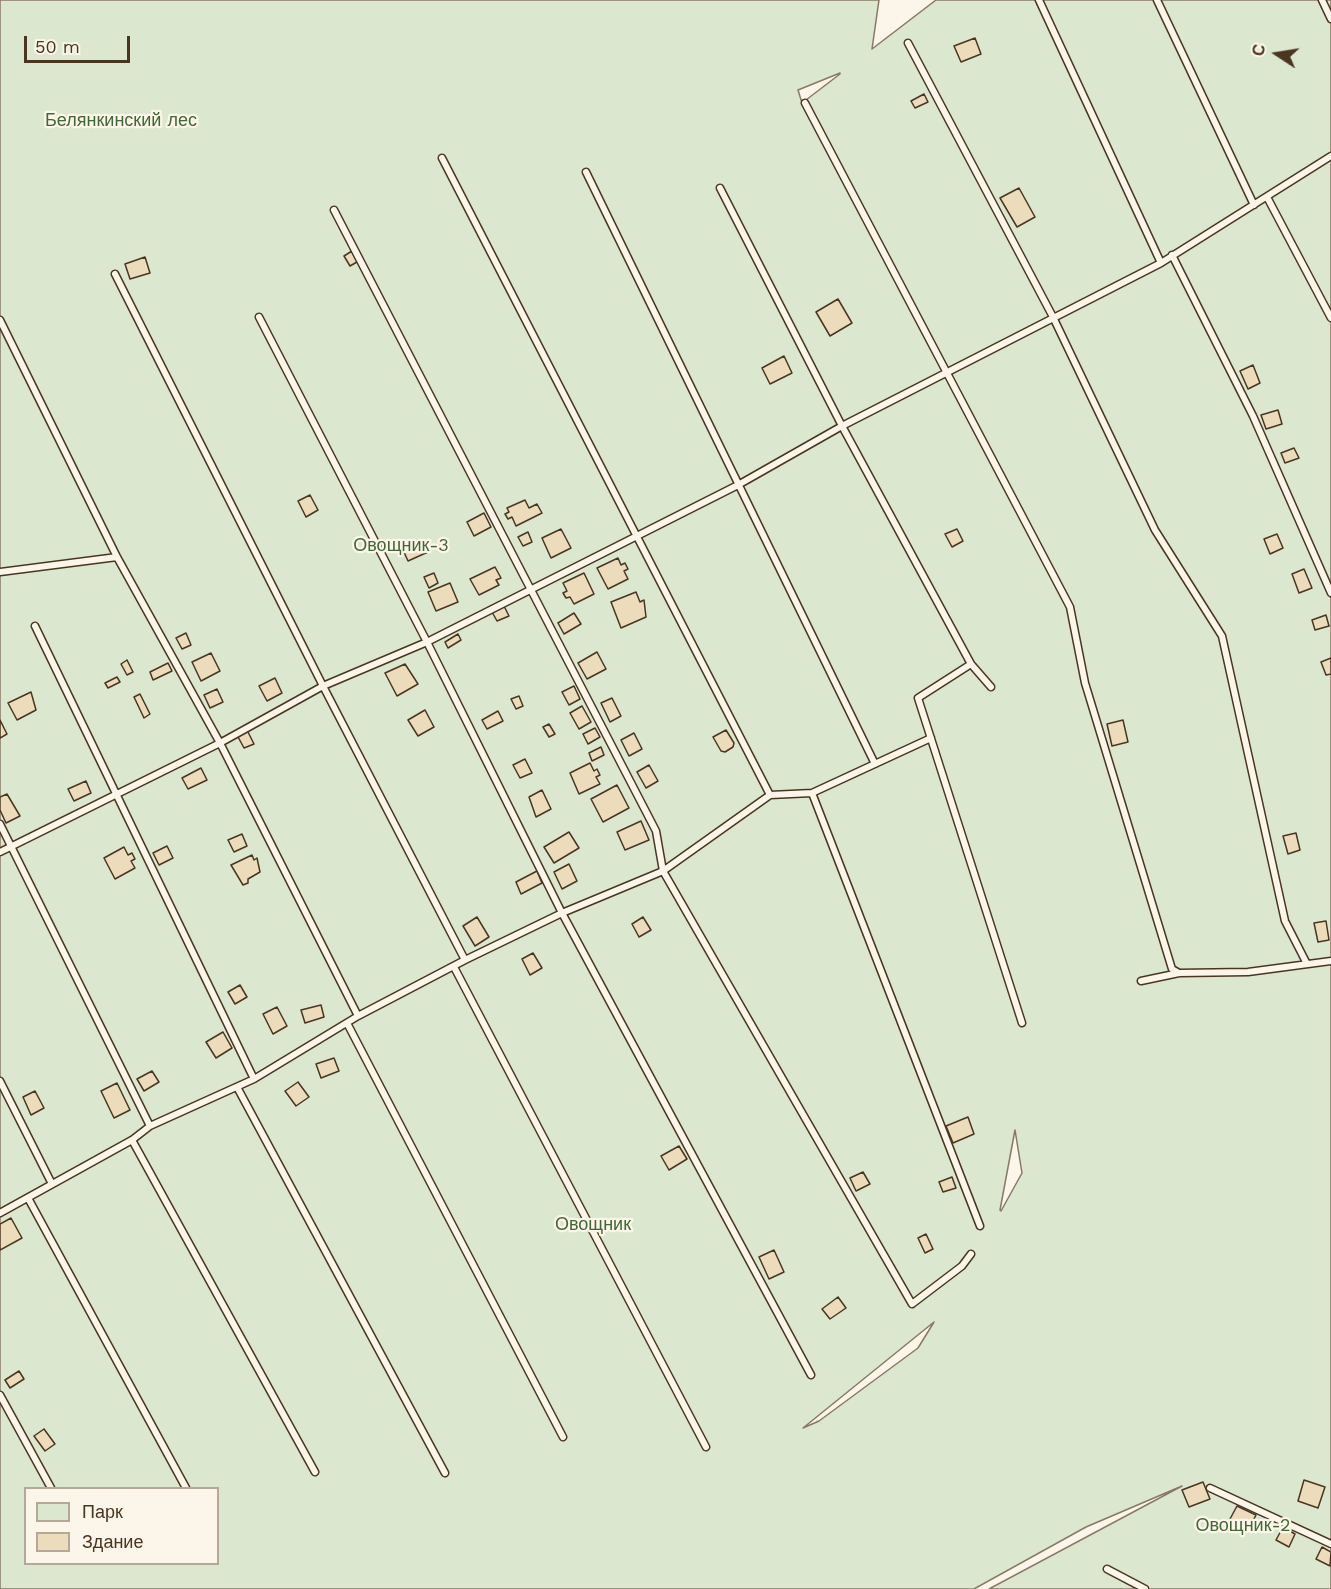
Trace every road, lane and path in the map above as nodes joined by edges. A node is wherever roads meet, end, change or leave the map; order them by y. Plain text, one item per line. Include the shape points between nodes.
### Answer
1 (1039, 0) edge
2 (1157, 0) edge
3 (1322, 0) edge
4 (1331, 19) edge
5 (908, 43) dead end
6 (805, 103) dead end
7 (1331, 156) edge
8 (442, 158) dead end
9 (586, 172) dead end
10 (720, 188) dead end
11 (1267, 198) junction
12 (1254, 205) junction
13 (334, 210) dead end
14 (1172, 255) junction
15 (1161, 263) junction
16 (115, 274) dead end
17 (259, 317) dead end
18 (1053, 317) junction
19 (1331, 318) edge
20 (0, 320) edge
21 (947, 374) junction
22 (842, 426) junction
23 (738, 485) junction
24 (636, 536) junction
25 (117, 557) junction
26 (0, 572) edge
27 (532, 589) junction
28 (1331, 593) edge
29 (35, 626) dead end
30 (427, 642) junction
31 (971, 664) junction
32 (322, 686) junction
33 (991, 687) dead end
34 (931, 738) junction
35 (220, 743) junction
36 (875, 764) junction
37 (114, 793) junction
38 (812, 793) junction
39 (770, 795) junction
40 (0, 824) edge
41 (10, 846) junction
42 (0, 852) edge
43 (663, 871) junction
44 (562, 913) junction
45 (465, 960) junction
46 (1331, 961) edge
47 (1307, 964) junction
48 (454, 967) junction
49 (1179, 973) junction
50 (1142, 981) dead end
51 (358, 1016) junction
52 (346, 1023) junction
53 (1022, 1023) dead end
54 (254, 1079) junction
55 (0, 1081) edge
56 (237, 1087) junction
57 (150, 1126) junction
58 (132, 1140) junction
59 (52, 1184) junction
60 (28, 1198) junction
61 (0, 1213) edge
62 (980, 1226) dead end
63 (971, 1254) dead end
64 (811, 1375) dead end
65 (0, 1395) edge
66 (563, 1437) dead end
67 (706, 1447) dead end
68 (315, 1472) dead end
69 (445, 1473) dead end
70 (50, 1487) edge
71 (185, 1487) edge
72 (1210, 1488) dead end
73 (1331, 1544) edge
74 (1107, 1569) dead end
75 (1145, 1589) edge

1 - 15 lane
2 - 12 lane
3 - 4 lane
5 - 18 lane
6 - 21 lane
7 - 11 lane
8 - 24 lane
9 - 23 lane
10 - 22 lane
11 - 12 lane
11 - 19 lane
12 - 14 lane
13 - 27 lane
14 - 15 lane
14 - 28 lane via 1253,416
15 - 18 lane
16 - 32 lane
17 - 30 lane
18 - 21 lane
18 - 47 lane via 1155,530 1222,636 1285,921
20 - 25 lane
21 - 22 lane
21 - 49 lane via 1070,607 1085,683 1172,969
22 - 23 lane
22 - 31 lane
23 - 24 lane
23 - 36 lane
24 - 27 lane
24 - 39 lane
25 - 26 lane
25 - 35 lane
27 - 30 lane
27 - 43 lane via 656,831
29 - 37 lane
30 - 32 lane
30 - 44 lane
31 - 33 lane
31 - 34 lane via 918,698
32 - 35 lane
32 - 45 lane
34 - 36 lane
34 - 53 lane
35 - 37 lane
35 - 51 lane
36 - 38 lane
37 - 41 lane
37 - 54 lane
38 - 39 lane
38 - 62 lane
39 - 43 lane
40 - 41 lane
41 - 42 lane
41 - 57 lane
43 - 44 lane
43 - 63 lane via 912,1304 962,1266
44 - 45 lane
44 - 64 lane
45 - 48 lane
46 - 47 lane
47 - 49 lane via 1248,972
48 - 51 lane
48 - 67 lane
49 - 50 lane
51 - 52 lane
52 - 54 lane
52 - 66 lane
54 - 56 lane
55 - 59 lane
56 - 57 lane
56 - 69 lane
57 - 58 lane
58 - 59 lane
58 - 68 lane
59 - 60 lane
60 - 61 lane
60 - 71 lane
65 - 70 lane
72 - 73 lane
74 - 75 lane

